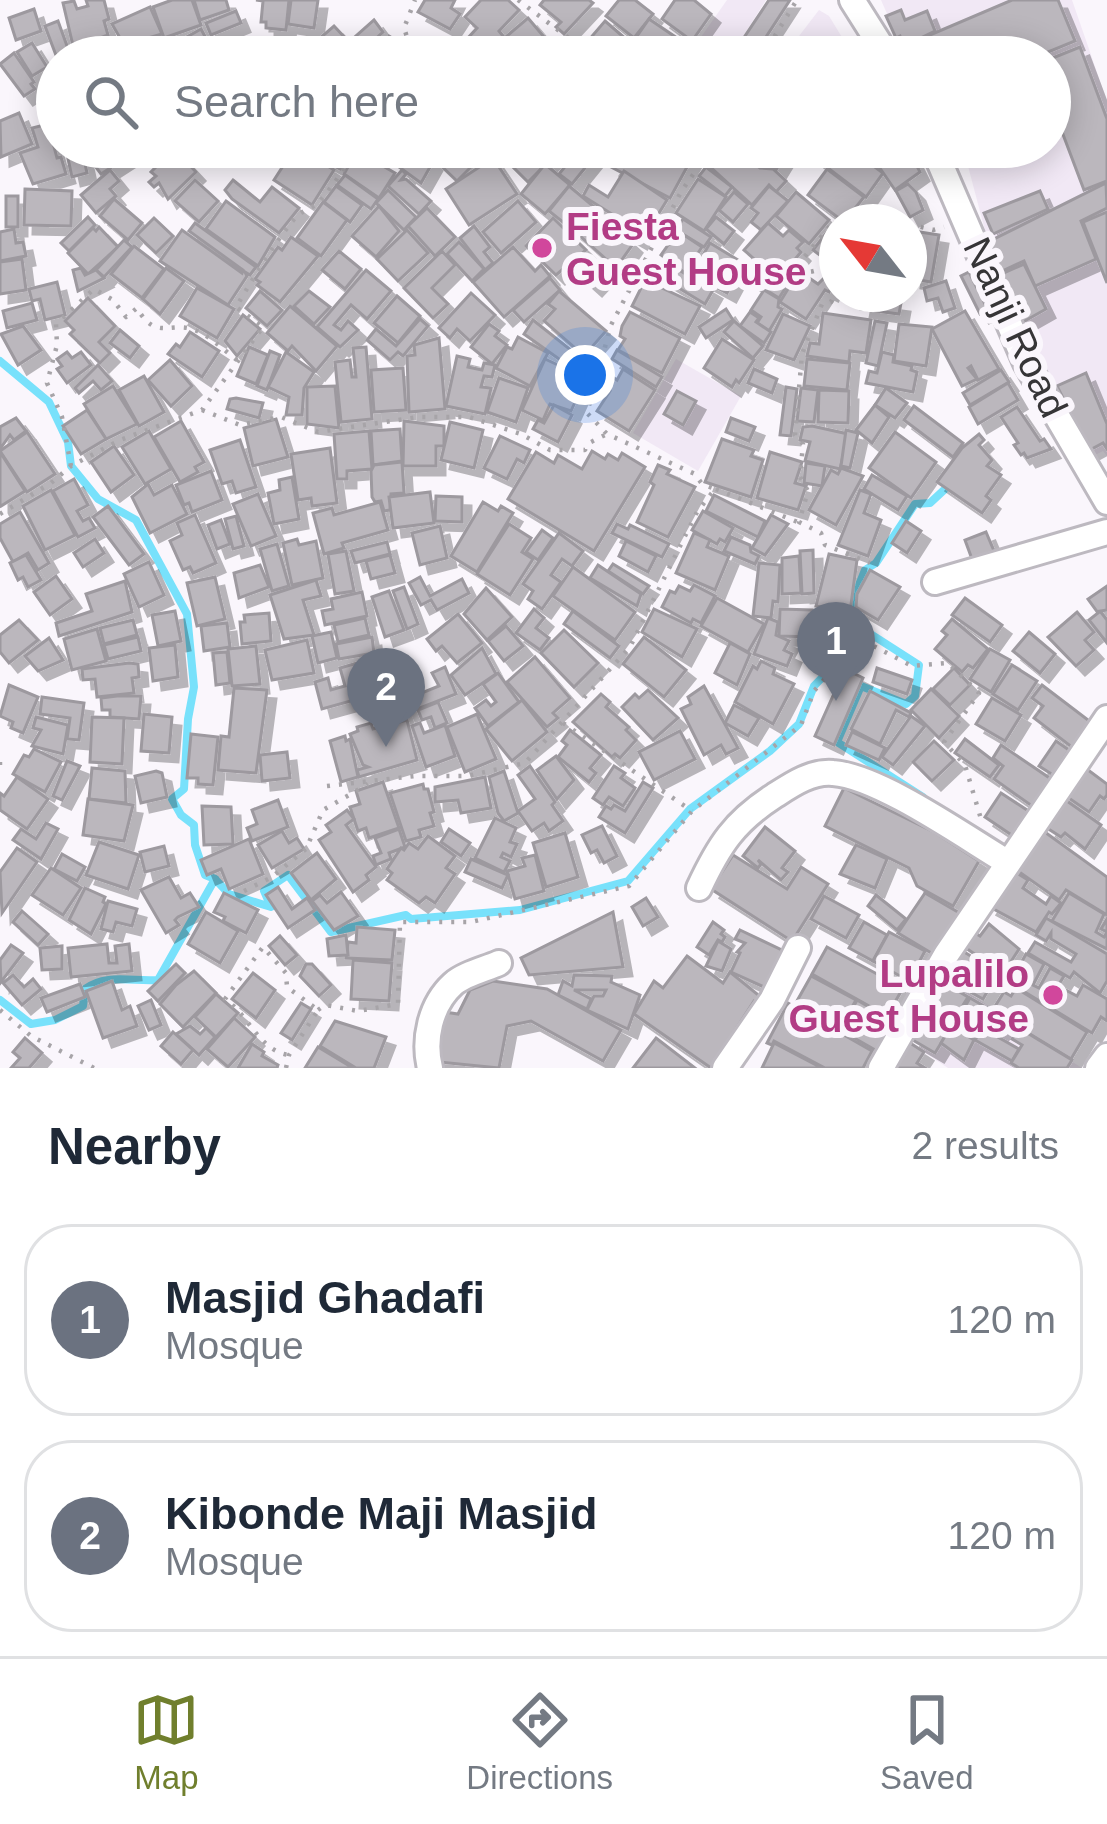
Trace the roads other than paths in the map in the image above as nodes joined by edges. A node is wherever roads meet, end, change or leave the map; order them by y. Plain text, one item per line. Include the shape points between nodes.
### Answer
1 (852, 0) edge
2 (875, 36) edge
3 (943, 168) edge
4 (1107, 502) edge
5 (1107, 532) edge
6 (934, 582) dead end
7 (1107, 718) edge
8 (1007, 862) junction
9 (699, 888) dead end
10 (798, 948) dead end
11 (499, 963) dead end
12 (1107, 1056) edge
13 (430, 1068) edge
14 (725, 1068) edge
15 (881, 1068) edge
16 (1097, 1068) edge

1 - 2 street
3 - 4 street, Nanji Road via 1026,363
5 - 6 street
7 - 8 street
8 - 9 street via 871,783 832,772 799,780 749,812 719,844
8 - 15 street
10 - 14 street
11 - 13 street via 454,982 434,1012 425,1048
12 - 16 street

